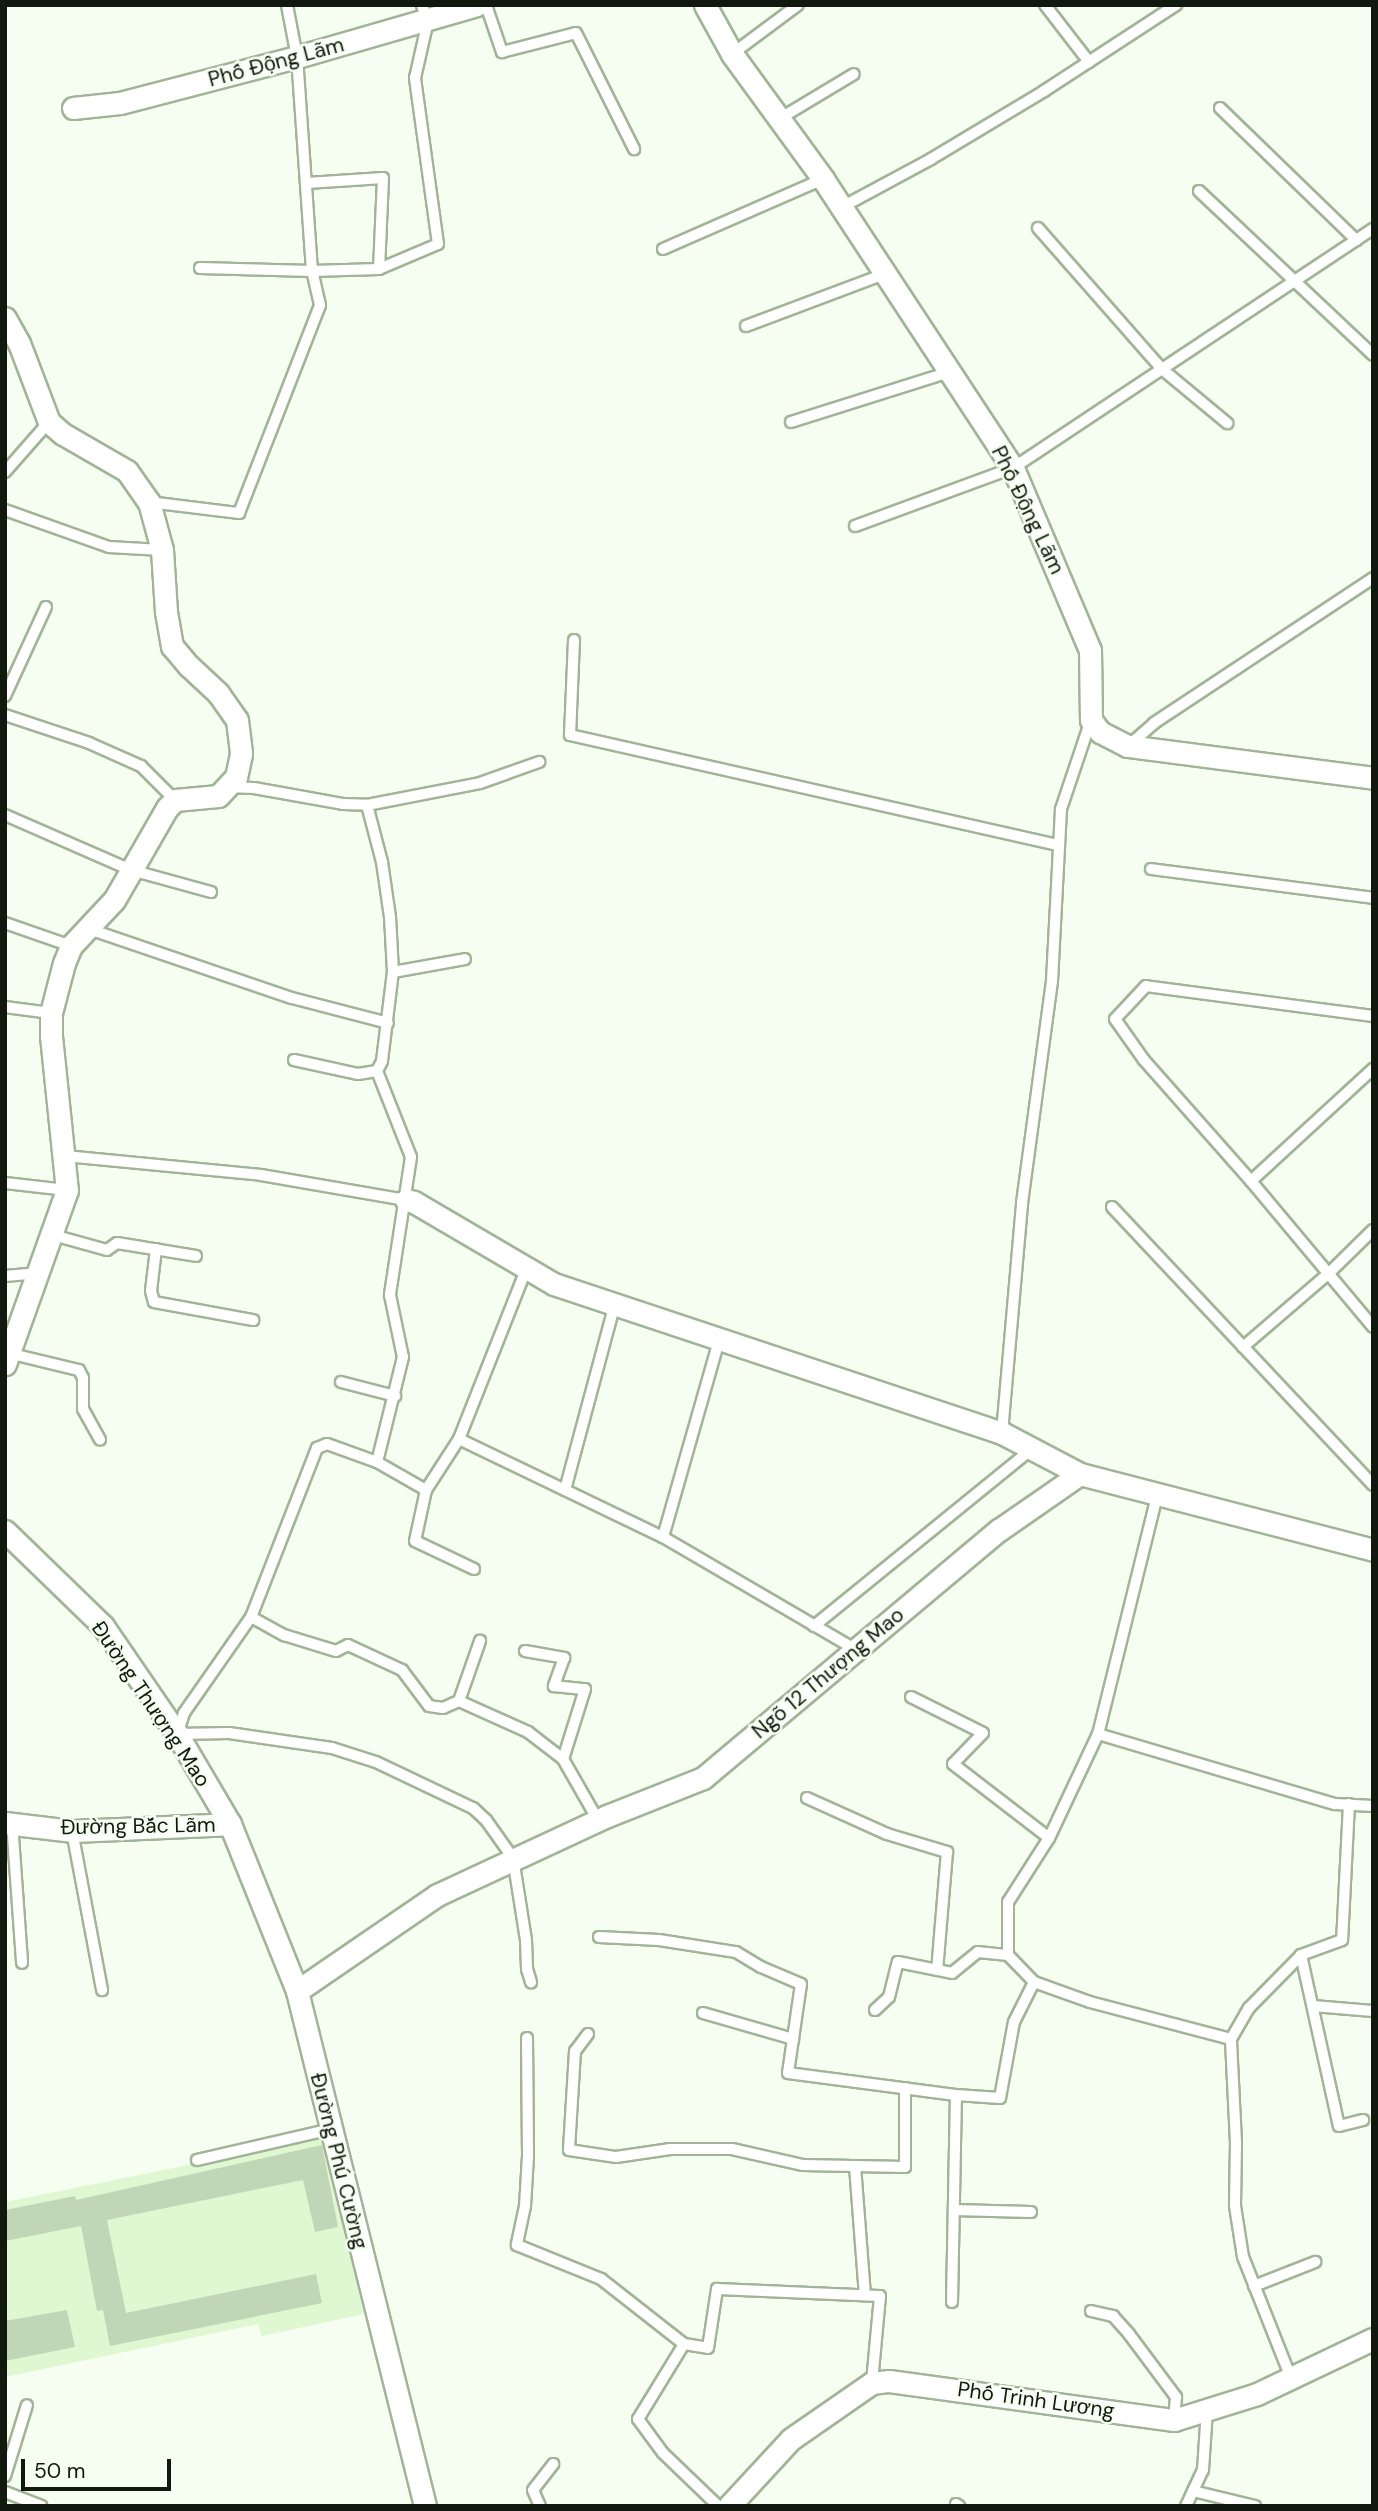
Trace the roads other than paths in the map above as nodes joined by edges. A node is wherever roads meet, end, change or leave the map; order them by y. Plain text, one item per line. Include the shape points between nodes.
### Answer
1 (287, 5) edge
2 (477, 5) edge
3 (486, 5) edge
4 (705, 5) edge
5 (798, 5) edge
6 (1045, 5) edge
7 (1176, 5) edge
8 (425, 13) edge
9 (732, 54) junction
10 (297, 57) junction
11 (1089, 62) junction
12 (854, 74) dead end
13 (73, 108) dead end
14 (1220, 108) dead end
15 (779, 120) junction
16 (634, 149) dead end
17 (823, 179) junction
18 (307, 183) junction
19 (1199, 191) dead end
20 (842, 207) junction
21 (1038, 229) dead end
22 (1373, 229) edge
23 (1356, 240) junction
24 (663, 249) dead end
25 (200, 268) dead end
26 (379, 269) junction
27 (312, 271) junction
28 (887, 273) junction
29 (1293, 282) junction
30 (5, 318) edge
31 (746, 326) dead end
32 (12, 346) edge
33 (1373, 355) edge
34 (1162, 369) junction
35 (950, 372) junction
36 (49, 422) junction
37 (791, 422) dead end
38 (1227, 423) dead end
39 (1013, 468) junction
40 (5, 472) edge
41 (149, 502) junction
42 (5, 510) edge
43 (855, 526) dead end
44 (162, 550) junction
45 (1373, 578) edge
46 (46, 607) dead end
47 (574, 640) dead end
48 (5, 696) edge
49 (5, 715) edge
50 (1091, 720) junction
51 (1128, 746) junction
52 (539, 762) dead end
53 (1373, 778) edge
54 (227, 787) junction
55 (175, 800) junction
56 (367, 805) junction
57 (5, 814) edge
58 (1058, 845) junction
59 (1151, 869) dead end
60 (131, 870) junction
61 (211, 892) dead end
62 (1373, 898) edge
63 (5, 923) edge
64 (89, 929) junction
65 (71, 946) junction
66 (465, 959) dead end
67 (393, 972) junction
68 (5, 1007) edge
69 (51, 1013) junction
70 (1373, 1016) edge
71 (388, 1023) junction
72 (294, 1060) dead end
73 (1373, 1069) edge
74 (377, 1071) junction
75 (65, 1156) junction
76 (1251, 1181) junction
77 (5, 1183) edge
78 (66, 1190) junction
79 (406, 1200) junction
80 (1112, 1207) dead end
81 (1373, 1230) edge
82 (53, 1235) junction
83 (156, 1249) junction
84 (196, 1256) dead end
85 (527, 1267) junction
86 (39, 1272) junction
87 (1328, 1274) junction
88 (5, 1276) edge
89 (615, 1304) junction
90 (253, 1320) dead end
91 (1373, 1327) edge
92 (719, 1340) junction
93 (1243, 1347) junction
94 (6, 1357) edge
95 (341, 1382) dead end
96 (395, 1396) junction
97 (1002, 1433) junction
98 (459, 1439) junction
99 (100, 1440) dead end
100 (1032, 1449) junction
101 (377, 1462) junction
102 (1080, 1474) junction
103 (1373, 1485) edge
104 (426, 1490) junction
105 (565, 1490) junction
106 (1157, 1496) junction
107 (5, 1531) edge
108 (663, 1537) junction
109 (1373, 1550) edge
110 (474, 1569) dead end
111 (251, 1617) junction
112 (814, 1626) junction
113 (480, 1641) dead end
114 (856, 1650) junction
115 (525, 1651) dead end
116 (911, 1697) dead end
117 (459, 1701) junction
118 (177, 1734) junction
119 (1098, 1734) junction
120 (563, 1759) junction
121 (807, 1798) dead end
122 (1349, 1804) junction
123 (1373, 1806) edge
124 (598, 1820) junction
125 (8, 1822) edge
126 (230, 1824) junction
127 (72, 1831) junction
128 (1049, 1838) junction
129 (513, 1858) junction
130 (599, 1937) dead end
131 (1008, 1955) junction
132 (1301, 1955) junction
133 (22, 1963) dead end
134 (937, 1970) junction
135 (531, 1982) dead end
136 (1034, 1982) junction
137 (102, 1990) dead end
138 (297, 1991) junction
139 (1313, 2006) junction
140 (875, 2010) dead end
141 (1373, 2011) edge
142 (703, 2013) dead end
143 (587, 2034) dead end
144 (527, 2038) dead end
145 (793, 2039) junction
146 (1231, 2039) junction
147 (905, 2088) junction
148 (956, 2095) junction
149 (1363, 2120) dead end
150 (331, 2129) junction
151 (197, 2160) dead end
152 (855, 2166) junction
153 (954, 2210) junction
154 (1031, 2212) dead end
155 (1315, 2262) dead end
156 (1254, 2286) junction
157 (865, 2295) junction
158 (952, 2302) dead end
159 (1091, 2311) dead end
160 (1373, 2339) edge
161 (684, 2344) junction
162 (1291, 2378) junction
163 (872, 2383) junction
164 (26, 2405) dead end
165 (1207, 2410) junction
166 (1174, 2420) junction
167 (553, 2464) dead end
168 (5, 2476) edge
169 (1193, 2491) junction
170 (5, 2492) edge
171 (41, 2506) edge
172 (425, 2506) edge
173 (540, 2506) edge
174 (718, 2506) edge
175 (729, 2506) edge
176 (1186, 2506) edge
177 (1255, 2506) edge

1 - 10 lane
2 - 8 street, Phố Động Lãm
3 - 16 lane via 502,52 576,33
4 - 9 street, Phố Động Lãm
5 - 9 lane
6 - 11 lane
7 - 11 lane
8 - 10 street, Phố Động Lãm
8 - 26 lane via 415,78 438,244
9 - 15 street, Phố Động Lãm
10 - 13 street, Phố Động Lãm via 120,103
10 - 18 lane
11 - 20 lane via 931,159
12 - 15 lane
14 - 23 lane
15 - 17 street, Phố Động Lãm
17 - 20 street, Phố Động Lãm
17 - 24 lane
18 - 26 lane via 383,178
18 - 27 lane
19 - 29 lane
20 - 28 street, Phố Động Lãm
21 - 34 lane
22 - 23 lane
23 - 29 lane
25 - 27 lane
26 - 27 lane
27 - 41 lane via 320,305 239,513
28 - 31 lane
28 - 35 street, Phố Động Lãm
29 - 33 lane
29 - 34 lane
30 - 32 street
32 - 36 street
34 - 38 lane
34 - 39 lane
35 - 37 lane
35 - 39 street, Phố Động Lãm
36 - 40 lane
36 - 41 street via 127,471
39 - 43 lane
39 - 50 street, Phố Động Lãm via 1090,650
41 - 44 street
42 - 44 lane via 109,547
44 - 54 street via 172,646 218,693 237,720 241,754 236,777
45 - 51 lane via 1154,723
46 - 48 lane
47 - 58 lane via 570,735
49 - 55 lane via 141,766
50 - 51 street via 1100,732
50 - 58 lane via 1061,809
51 - 53 street
52 - 56 lane via 480,783
54 - 55 street via 218,796
54 - 56 lane
55 - 60 street
56 - 67 lane via 387,895
57 - 60 lane
58 - 97 lane via 1052,981 1022,1203
59 - 62 lane
60 - 61 lane
60 - 64 street via 114,900
63 - 65 lane
64 - 65 street
64 - 71 lane via 292,998
65 - 69 street
66 - 67 lane
67 - 71 lane
68 - 69 lane
69 - 75 street
70 - 76 lane via 1146,986 1115,1019 1144,1060
71 - 74 lane
72 - 74 lane via 335,1072
73 - 76 lane
74 - 79 lane via 411,1151
75 - 78 street
75 - 79 lane via 261,1175
76 - 87 lane
77 - 78 lane
78 - 82 street
79 - 85 street
79 - 96 lane via 390,1295 403,1350
80 - 93 lane
81 - 87 lane
82 - 83 lane via 107,1250 117,1243
82 - 86 street
83 - 84 lane
83 - 90 lane via 151,1297 155,1302
85 - 89 street via 554,1283
85 - 98 lane
86 - 88 lane
86 - 94 street
87 - 91 lane
87 - 93 lane
89 - 92 street
89 - 105 lane
92 - 97 street
92 - 108 lane
93 - 103 lane
94 - 99 lane via 79,1370 83,1409
95 - 96 lane
96 - 101 lane
97 - 100 street
98 - 104 lane
98 - 105 lane
100 - 102 street
100 - 112 lane
101 - 104 lane
101 - 111 lane via 327,1444 317,1448
102 - 106 street
102 - 114 street, Ngõ 12 Thượng Mao via 999,1530
104 - 110 lane via 415,1541
105 - 108 lane
106 - 109 street
106 - 119 lane
107 - 118 street, Đường Thượng Mao via 103,1626
108 - 112 lane
111 - 117 lane via 284,1635 336,1651 348,1645 402,1670 429,1706 443,1708
111 - 118 lane via 184,1713
112 - 114 lane
113 - 117 lane
114 - 124 street, Ngõ 12 Thượng Mao via 703,1777
115 - 120 lane via 564,1658 554,1686 585,1689
116 - 128 lane via 983,1732 953,1764
117 - 120 lane via 528,1731
118 - 126 street, Đường Thượng Mao
118 - 129 lane via 229,1733 332,1748 366,1759 474,1808
119 - 122 lane via 1335,1804
119 - 128 lane
120 - 124 lane
121 - 134 lane via 887,1834 947,1852
122 - 123 lane
122 - 132 lane via 1342,1940
124 - 129 street, Ngõ 12 Thượng Mao
125 - 127 street, Đường Bắc Lãm
125 - 133 lane
126 - 127 street, Đường Bắc Lãm
126 - 138 street, Đường Phú Cường
127 - 137 lane
128 - 131 lane via 1008,1902
129 - 135 lane
129 - 138 street, Ngõ 12 Thượng Mao via 437,1895
130 - 145 lane via 659,1940 736,1952 801,1984
131 - 134 lane via 978,1952 952,1973
131 - 136 lane
132 - 139 lane
132 - 146 lane via 1248,2008
134 - 140 lane via 898,1962 889,1997
136 - 146 lane via 1090,2002
136 - 148 lane via 1014,2022 1000,2098
138 - 150 street, Đường Phú Cường
139 - 141 lane
139 - 149 lane via 1339,2126
142 - 145 lane
143 - 152 lane via 575,2051 569,2150 616,2157 670,2149 732,2149 803,2165
144 - 161 lane via 528,2156 525,2206 516,2245 614,2286
145 - 147 lane via 789,2073
146 - 156 lane via 1235,2206 1242,2257
147 - 148 lane
147 - 152 lane via 905,2168
148 - 153 lane
150 - 151 lane
150 - 172 street, Đường Phú Cường via 353,2243
152 - 157 lane
153 - 154 lane
153 - 158 lane
155 - 156 lane
156 - 162 lane
157 - 161 lane via 717,2289 708,2348
157 - 163 lane via 880,2296
159 - 166 lane via 1112,2316 1129,2334 1175,2397
160 - 162 street, Phố Trinh Lương
161 - 174 lane via 638,2419 663,2453
162 - 165 street, Phố Trinh Lương
163 - 166 street, Phố Trinh Lương via 889,2381
163 - 175 street via 791,2439
164 - 168 lane
165 - 166 street, Phố Trinh Lương
165 - 169 lane via 1203,2470
167 - 173 lane via 533,2490
169 - 176 lane
169 - 177 lane
170 - 171 lane

